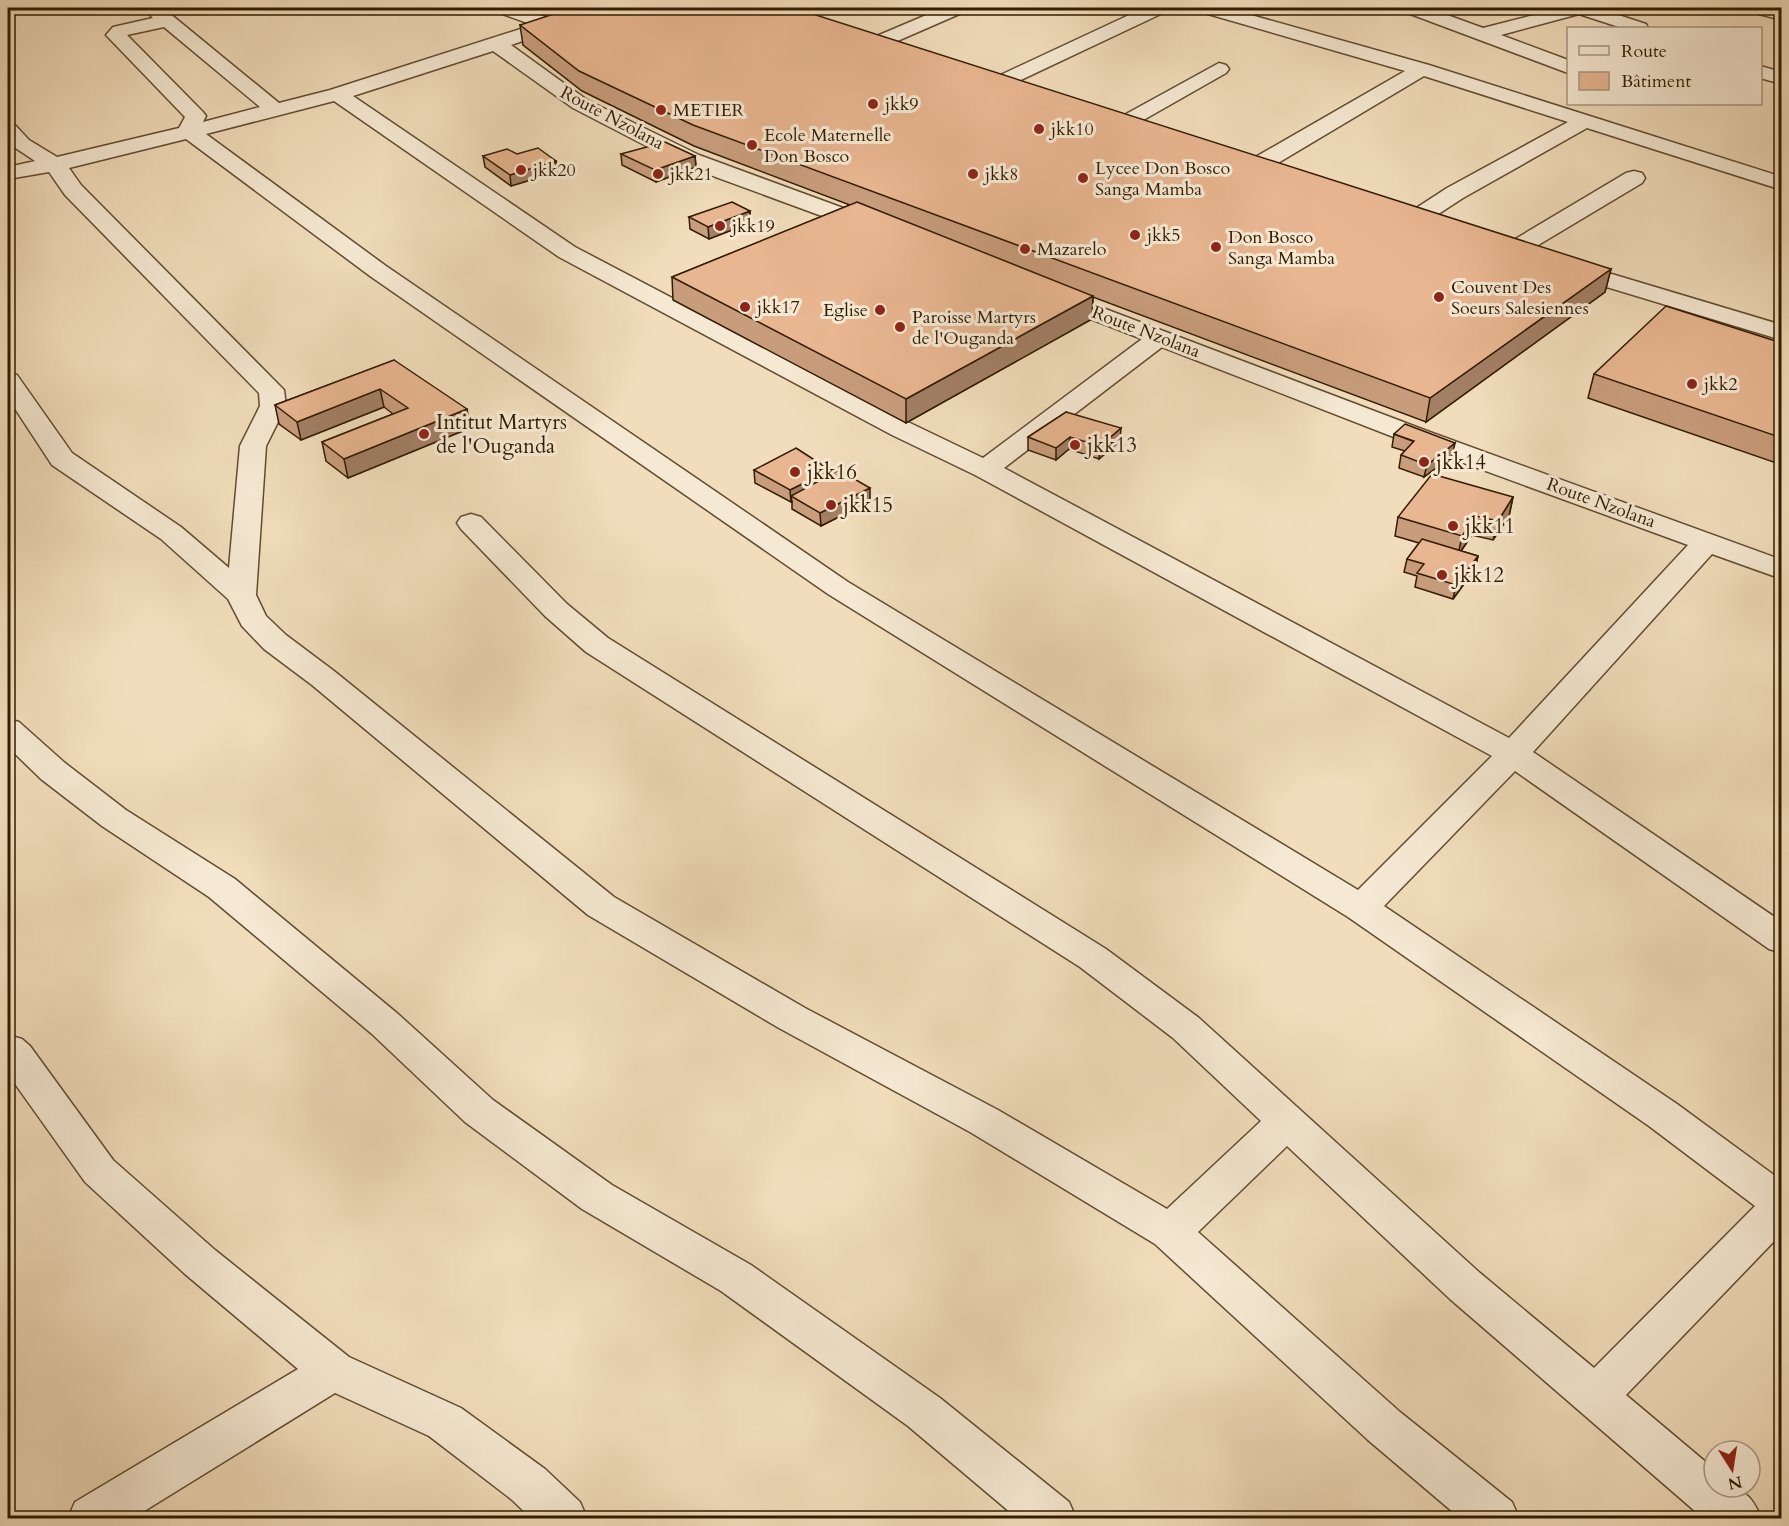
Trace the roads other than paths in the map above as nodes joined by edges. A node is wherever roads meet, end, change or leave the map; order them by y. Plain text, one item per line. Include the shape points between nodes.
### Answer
1 (504, 8) edge
2 (601, 8) edge
3 (957, 8) edge
4 (1158, 8) edge
5 (1208, 8) edge
6 (1412, 8) edge
7 (1758, 8) edge
8 (160, 14) edge
9 (1782, 15) edge
10 (550, 25) junction
11 (1636, 27) edge
12 (1483, 34) junction
13 (851, 38) edge
14 (496, 44) junction
15 (872, 45) junction
16 (904, 55) edge
17 (1567, 66) edge
18 (1219, 69) dead end
19 (1422, 69) junction
20 (1762, 72) edge
21 (978, 77) edge
22 (1782, 78) edge
23 (999, 83) junction
24 (336, 94) junction
25 (1033, 94) edge
26 (274, 109) junction
27 (1101, 116) edge
28 (1585, 121) junction
29 (1124, 123) junction
30 (8, 129) edge
31 (188, 130) junction
32 (1145, 130) edge
33 (1232, 161) edge
34 (52, 163) junction
35 (1253, 168) junction
36 (8, 173) edge
37 (1634, 177) dead end
38 (1284, 178) edge
39 (1782, 184) edge
40 (1392, 213) edge
41 (1415, 219) junction
42 (857, 221) junction
43 (1437, 226) edge
44 (824, 234) edge
45 (900, 237) edge
46 (1493, 243) edge
47 (1532, 256) junction
48 (1030, 287) edge
49 (1782, 333) edge
50 (1160, 337) junction
51 (8, 380) edge
52 (985, 469) junction
53 (471, 524) dead end
54 (1707, 542) junction
55 (1782, 570) edge
56 (241, 595) junction
57 (8, 729) edge
58 (1513, 754) junction
59 (1361, 908) junction
60 (1781, 939) edge
61 (8, 1049) edge
62 (1286, 1122) junction
63 (1782, 1204) edge
64 (1170, 1232) junction
65 (333, 1371) junction
66 (1595, 1397) junction
67 (92, 1518) edge
68 (563, 1518) edge
69 (1052, 1518) edge
70 (1495, 1518) edge
71 (1737, 1518) edge

1 - 10 street
2 - 10 street
3 - 15 street
4 - 23 street
5 - 19 street
6 - 12 street
7 - 9 street
8 - 26 street
8 - 31 street via 116,35 196,116
10 - 14 street
11 - 12 street via 1580,8
12 - 17 street
13 - 15 street
14 - 24 street
14 - 42 street, Route Nzolana via 580,104 691,160
15 - 16 street
18 - 29 street
19 - 28 street
19 - 35 street
20 - 22 street
21 - 23 street
23 - 25 street
24 - 26 street
24 - 52 street via 567,252 668,294 901,429
26 - 31 street
27 - 29 street
28 - 39 street
28 - 41 street
29 - 32 street
30 - 34 street via 11,136
31 - 34 street via 119,150
31 - 59 street via 378,271 838,588
33 - 35 street
34 - 36 street
34 - 56 street via 73,190 272,390 273,406 253,446
35 - 38 street
37 - 47 street
40 - 41 street
41 - 43 street
42 - 44 street
42 - 45 street, Route Nzolana
46 - 47 street
47 - 49 street
48 - 50 street, Route Nzolana
50 - 52 street
50 - 54 street, Route Nzolana via 1418,437
51 - 56 street via 62,459 171,533
52 - 58 street
53 - 62 street via 556,610 597,645 1093,958 1185,1028
54 - 55 street, Route Nzolana
54 - 58 street
56 - 64 street via 253,620 275,642 601,906 792,1018 984,1121
57 - 69 street via 53,771 114,818 222,888 385,1024 479,1111 597,1197 736,1278 868,1371
58 - 59 street
58 - 60 street
59 - 63 street via 1663,1115
61 - 65 street via 99,1171 200,1262
62 - 64 street
62 - 66 street via 1465,1286
63 - 66 street
64 - 70 street via 1384,1426
65 - 67 street
65 - 68 street via 445,1422 528,1484
66 - 71 street

